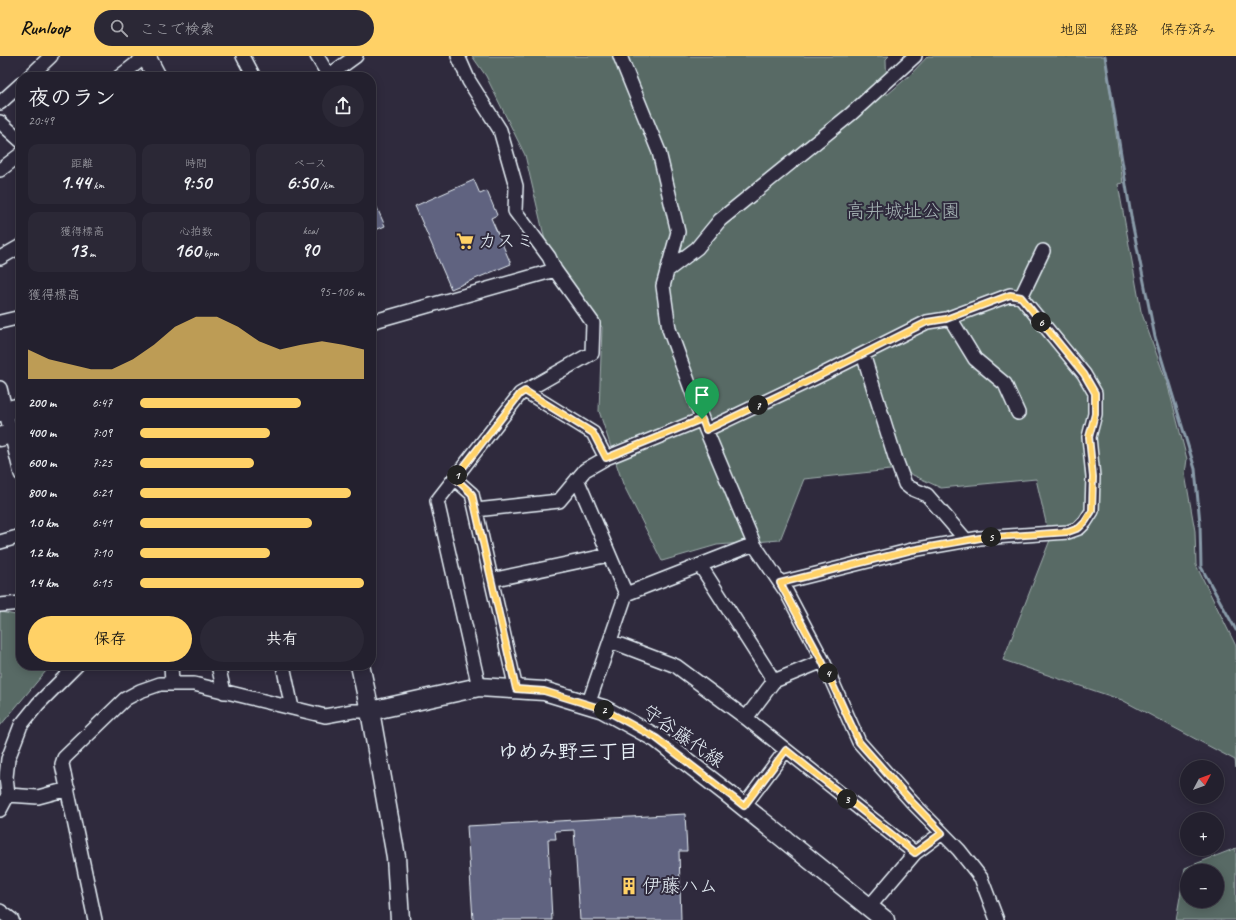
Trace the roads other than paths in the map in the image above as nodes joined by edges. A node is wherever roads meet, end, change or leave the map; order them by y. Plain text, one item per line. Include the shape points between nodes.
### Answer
1 (51, 56) edge
2 (146, 56) edge
3 (243, 56) edge
4 (317, 56) edge
5 (356, 56) edge
6 (458, 56) edge
7 (620, 56) edge
8 (915, 56) edge
9 (34, 72) edge
10 (125, 72) edge
11 (154, 72) edge
12 (251, 72) edge
13 (326, 72) edge
14 (334, 72) edge
15 (16, 89) edge
16 (0, 103) edge
17 (0, 122) edge
18 (16, 136) edge
19 (16, 158) edge
20 (0, 170) edge
21 (16, 249) edge
22 (1043, 251) dead end
23 (0, 258) edge
24 (555, 270) junction
25 (668, 270) junction
26 (1021, 297) junction
27 (16, 317) edge
28 (950, 318) junction
29 (376, 321) edge
30 (0, 322) edge
31 (863, 354) junction
32 (0, 388) edge
33 (525, 391) junction
34 (9, 410) edge
35 (1018, 413) dead end
36 (704, 424) junction
37 (11, 434) edge
38 (16, 454) edge
39 (606, 458) junction
40 (455, 478) junction
41 (577, 479) junction
42 (476, 510) junction
43 (16, 537) edge
44 (966, 540) junction
45 (0, 542) edge
46 (754, 544) junction
47 (609, 555) junction
48 (700, 564) junction
49 (491, 580) junction
50 (780, 583) junction
51 (626, 594) junction
52 (16, 603) edge
53 (0, 605) edge
54 (610, 641) junction
55 (822, 661) junction
56 (71, 670) edge
57 (171, 670) edge
58 (219, 670) edge
59 (284, 670) edge
60 (361, 670) edge
61 (774, 681) junction
62 (172, 683) junction
63 (479, 687) junction
64 (516, 689) junction
65 (224, 692) junction
66 (588, 704) junction
67 (292, 708) junction
68 (370, 711) junction
69 (746, 718) junction
70 (786, 750) junction
71 (68, 790) junction
72 (8, 795) junction
73 (744, 806) junction
74 (0, 810) edge
75 (942, 833) junction
76 (915, 853) junction
77 (869, 907) junction
78 (0, 911) edge
79 (12, 920) edge
80 (95, 920) edge
81 (400, 920) edge
82 (885, 920) edge
83 (997, 920) edge

1 - 9 street
2 - 10 street
2 - 11 main road
3 - 12 street
4 - 13 street
5 - 14 street
6 - 24 street via 469,81 500,130 516,186 515,211 549,257
7 - 25 street via 659,152 678,232
8 - 25 street via 851,114 720,220 697,248
15 - 16 street
17 - 18 street
19 - 20 street
21 - 23 street
22 - 26 street
24 - 29 street
24 - 33 street via 593,323 592,353
25 - 36 street via 663,286 669,329
26 - 28 street via 1010,295
26 - 44 street via 1084,374 1095,393 1095,414 1089,437 1093,477 1092,511 1079,528 1068,532
27 - 30 street
28 - 31 street via 927,322
28 - 35 street via 974,359 1005,384
31 - 36 street
31 - 44 street via 905,484 928,495
32 - 34 street
33 - 39 street via 593,433
33 - 40 street via 520,394
34 - 37 street
36 - 39 street
36 - 46 street
37 - 38 street
39 - 41 street via 585,470
40 - 42 street via 472,494
40 - 63 street via 438,501
41 - 42 street via 559,501
41 - 47 street
42 - 49 street
43 - 45 street
44 - 50 street via 912,550
46 - 48 street
46 - 50 street
47 - 49 street
47 - 51 street
48 - 51 street
48 - 61 street
49 - 64 street
50 - 55 street
51 - 54 street
52 - 53 street
54 - 66 street
54 - 69 street via 676,666
55 - 61 street
55 - 75 street via 859,742
56 - 72 street via 21,725 8,759
57 - 62 street
58 - 65 street
59 - 67 street
60 - 68 main road
61 - 69 street
62 - 65 street via 194,684
62 - 71 street via 160,684 125,699 64,758 62,764
63 - 64 main road, 守谷藤代線
63 - 68 main road, 守谷藤代線
64 - 66 main road, 守谷藤代線 via 544,691
65 - 67 street
66 - 73 main road, 守谷藤代線 via 603,709 656,738
67 - 68 street via 325,716
68 - 81 main road via 396,857
69 - 70 street
70 - 73 street
70 - 76 street
71 - 72 street via 38,796
71 - 80 street
72 - 74 street
73 - 77 main road, 守谷藤代線
75 - 76 street
75 - 83 street via 981,878
76 - 77 street
77 - 82 main road, 守谷藤代線
78 - 79 street

